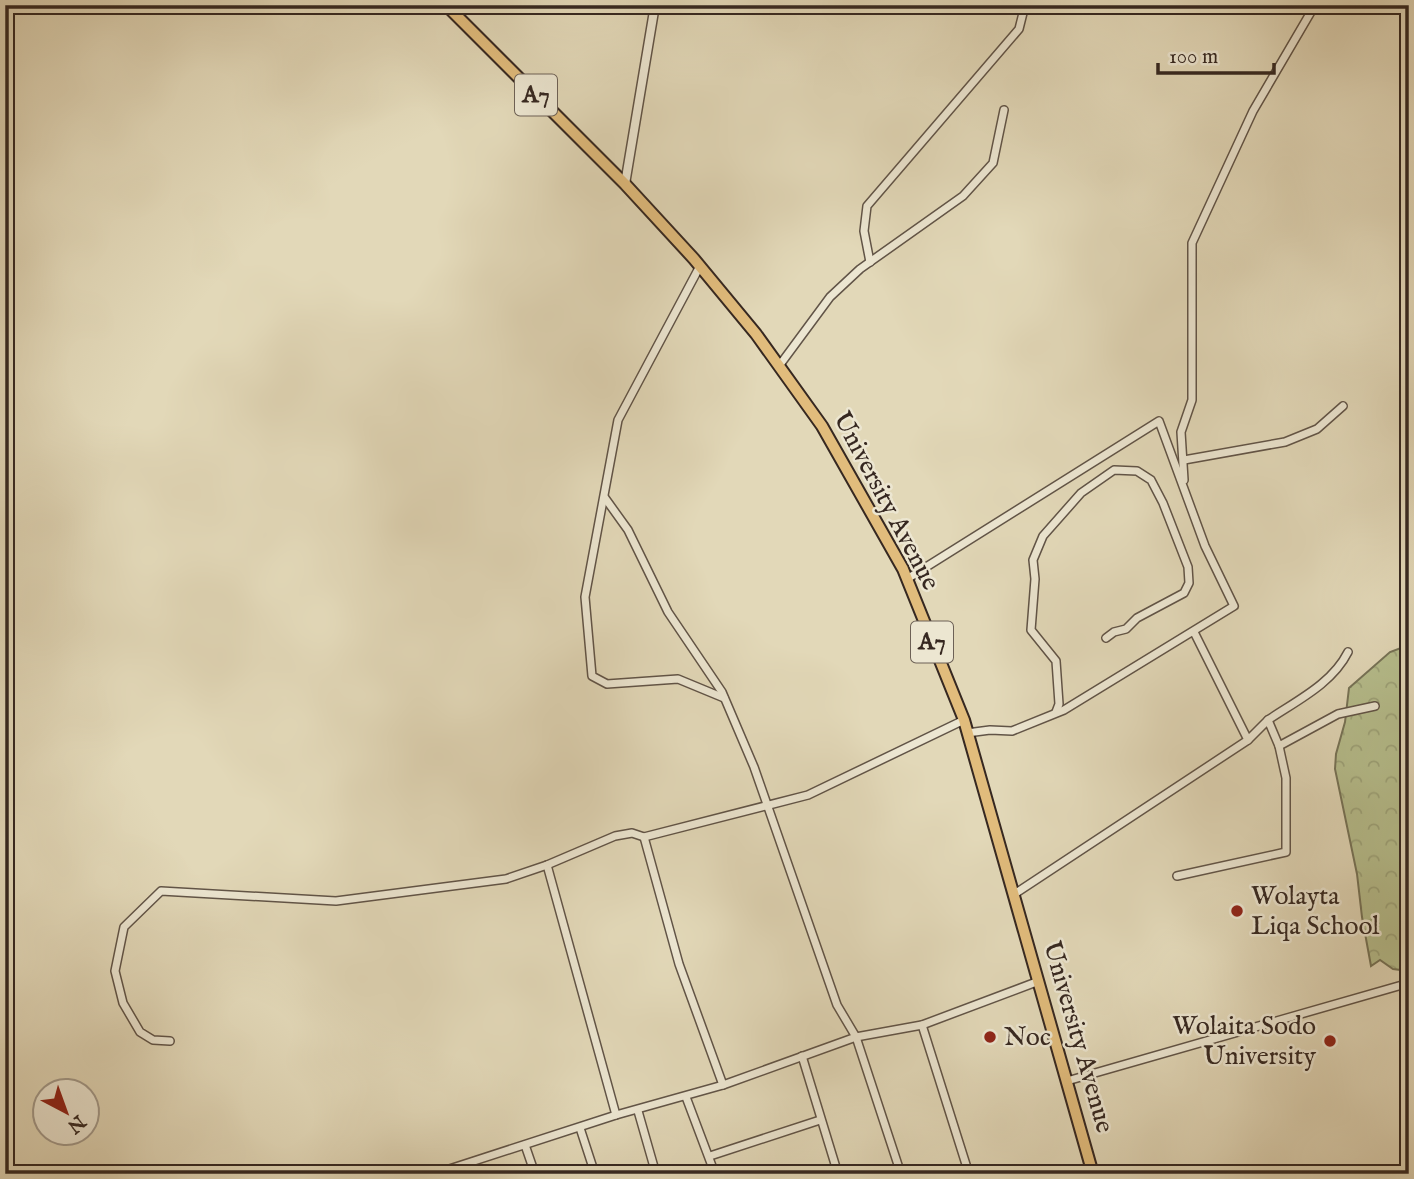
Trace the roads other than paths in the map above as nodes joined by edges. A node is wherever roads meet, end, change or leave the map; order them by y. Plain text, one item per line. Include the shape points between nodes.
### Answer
1 (446, 5) edge
2 (655, 5) edge
3 (1026, 5) edge
4 (1315, 5) edge
5 (1004, 110) dead end
6 (625, 184) junction
7 (870, 262) junction
8 (700, 267) junction
9 (779, 366) junction
10 (1343, 406) dead end
11 (1184, 460) junction
12 (1184, 488) junction
13 (605, 498) junction
14 (906, 579) junction
15 (1194, 632) junction
16 (1106, 638) dead end
17 (1348, 652) dead end
18 (724, 698) junction
19 (1375, 706) dead end
20 (1056, 712) junction
21 (964, 720) junction
22 (1268, 720) junction
23 (967, 733) junction
24 (1248, 740) junction
25 (1279, 746) junction
26 (768, 805) junction
27 (644, 837) junction
28 (547, 865) junction
29 (1177, 876) dead end
30 (1013, 895) junction
31 (1039, 981) junction
32 (1409, 983) edge
33 (922, 1025) junction
34 (856, 1037) junction
35 (170, 1041) dead end
36 (802, 1056) junction
37 (1067, 1081) junction
38 (723, 1085) junction
39 (687, 1097) junction
40 (638, 1111) junction
41 (616, 1115) junction
42 (820, 1120) junction
43 (580, 1128) junction
44 (525, 1145) junction
45 (710, 1156) junction
46 (434, 1174) edge
47 (535, 1174) edge
48 (595, 1174) edge
49 (656, 1174) edge
50 (715, 1174) edge
51 (837, 1174) edge
52 (901, 1174) edge
53 (969, 1174) edge
54 (1093, 1174) edge

1 - 6 highway, A7
2 - 6 street
3 - 7 street via 1019,29 867,206 864,231
4 - 11 street via 1253,111 1192,243 1192,400 1181,432
5 - 7 street via 993,163 963,196
6 - 8 highway, University Avenue / A7
7 - 9 street via 830,297
8 - 9 highway, University Avenue / A7
8 - 13 street via 618,420
9 - 14 highway, University Avenue / A7 via 822,426
10 - 11 street via 1317,429 1285,442
11 - 12 street
12 - 14 street via 1159,421
12 - 15 street via 1234,606
13 - 18 street via 628,530 668,612
13 - 18 street via 585,597 592,676 607,684 678,679
14 - 21 highway, University Avenue / A7
15 - 20 street
15 - 24 street
16 - 20 street via 1184,593 1188,583 1184,555 1163,503 1151,480 1137,471 1114,470 1081,493 1043,536 1033,560 1031,630 1056,661
17 - 22 street via 1330,678
18 - 26 street
19 - 25 street via 1338,714
20 - 23 street via 1012,732
21 - 23 highway, University Avenue / A7
21 - 26 street via 808,795
22 - 24 street
22 - 25 street
23 - 30 highway, University Avenue / A7
24 - 30 street
25 - 29 street via 1286,778 1286,852
26 - 27 street
26 - 34 street via 838,1005
27 - 28 street via 632,832 615,836
27 - 38 street via 679,964
28 - 35 street via 506,879 336,901 162,891 124,927 115,971 123,1003 140,1032 153,1040
28 - 41 street
30 - 31 highway, University Avenue / A7
31 - 33 street
31 - 37 highway, University Avenue / A7
32 - 37 street
33 - 34 street
33 - 53 street
34 - 36 street
34 - 52 street
36 - 38 street
36 - 42 street
37 - 54 highway, University Avenue / A7
38 - 39 street
39 - 40 street
39 - 45 street
40 - 41 street
40 - 49 street
41 - 43 street
42 - 45 street
42 - 51 street
43 - 44 street
43 - 48 street
44 - 46 street
44 - 47 street
45 - 50 street

